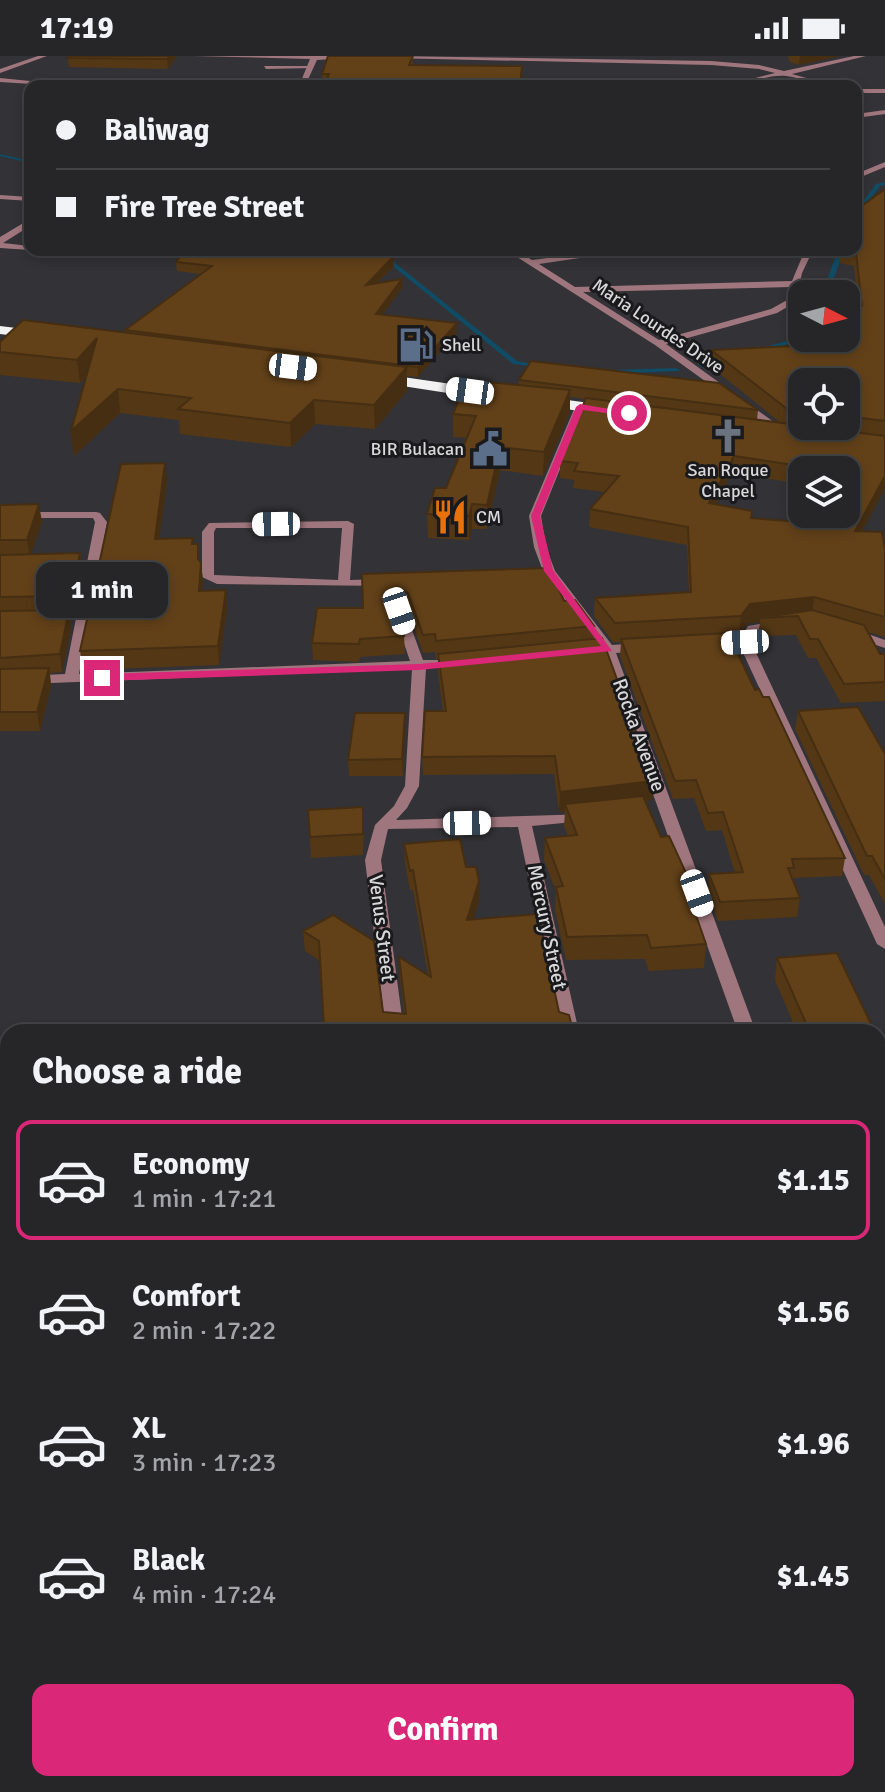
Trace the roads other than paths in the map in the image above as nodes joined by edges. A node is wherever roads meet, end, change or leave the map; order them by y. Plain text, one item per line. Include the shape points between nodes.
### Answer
1 (44, 56) edge
2 (196, 56) edge
3 (863, 56) edge
4 (314, 57) edge
5 (362, 58) edge
6 (378, 58) edge
7 (266, 67) dead end
8 (310, 68) junction
9 (0, 71) edge
10 (776, 74) junction
11 (0, 80) edge
12 (305, 80) edge
13 (752, 80) edge
14 (804, 80) edge
15 (24, 82) edge
16 (862, 91) edge
17 (885, 91) edge
18 (885, 112) edge
19 (862, 115) edge
20 (885, 164) edge
21 (862, 174) edge
22 (0, 197) edge
23 (24, 199) edge
24 (24, 226) edge
25 (0, 243) edge
26 (24, 247) edge
27 (522, 256) edge
28 (582, 256) edge
29 (807, 256) edge
30 (535, 262) junction
31 (797, 280) edge
32 (788, 284) edge
33 (576, 289) junction
34 (788, 303) edge
35 (4, 334) edge
36 (59, 337) edge
37 (658, 343) junction
38 (353, 375) edge
39 (580, 407) junction
40 (636, 414) edge
41 (752, 429) edge
42 (788, 431) edge
43 (788, 434) edge
44 (0, 515) edge
45 (76, 563) edge
46 (91, 563) junction
47 (549, 571) junction
48 (533, 572) edge
49 (402, 582) edge
50 (344, 583) junction
51 (399, 611) edge
52 (788, 624) edge
53 (839, 629) edge
54 (866, 636) junction
55 (745, 642) junction
56 (699, 644) edge
57 (885, 644) edge
58 (654, 647) edge
59 (608, 649) junction
60 (577, 652) edge
61 (879, 658) edge
62 (466, 662) edge
63 (419, 667) junction
64 (71, 679) junction
65 (0, 681) edge
66 (603, 815) edge
67 (524, 822) junction
68 (382, 825) junction
69 (885, 944) edge
70 (394, 1024) edge
71 (568, 1024) edge
72 (744, 1024) edge

1 - 9 street
2 - 4 street
3 - 10 street
4 - 5 street
4 - 8 street
6 - 10 street via 711,63 759,67
7 - 8 street
8 - 12 street
10 - 13 street
10 - 14 street
11 - 15 street
16 - 17 street
18 - 19 street
20 - 21 street
22 - 23 street
24 - 25 street
25 - 26 street
27 - 30 street, Maria Lourdes Drive
28 - 30 street
29 - 31 street
30 - 33 street, Maria Lourdes Drive
32 - 33 street
33 - 37 street, Maria Lourdes Drive
34 - 37 street
35 - 36 highway
37 - 42 street, Maria Lourdes Drive
38 - 39 highway
39 - 40 highway
39 - 47 street, Rocka Avenue via 535,516
41 - 43 highway
44 - 46 street via 96,515 101,522
45 - 46 street
46 - 64 street via 74,621
47 - 48 street
47 - 59 street, Rocka Avenue
49 - 50 street
50 - 50 street via 208,577 208,532 213,525 348,524
51 - 63 street
52 - 55 street via 753,629
53 - 54 street
54 - 57 street
54 - 61 street
55 - 56 street
55 - 69 street
58 - 59 street
59 - 60 street
59 - 72 street, Rocka Avenue via 658,810
62 - 63 street
63 - 64 street
63 - 68 street via 412,786
64 - 65 street
66 - 67 street
67 - 68 street
67 - 71 street, Mercury Street
68 - 70 street, Venus Street via 373,860

